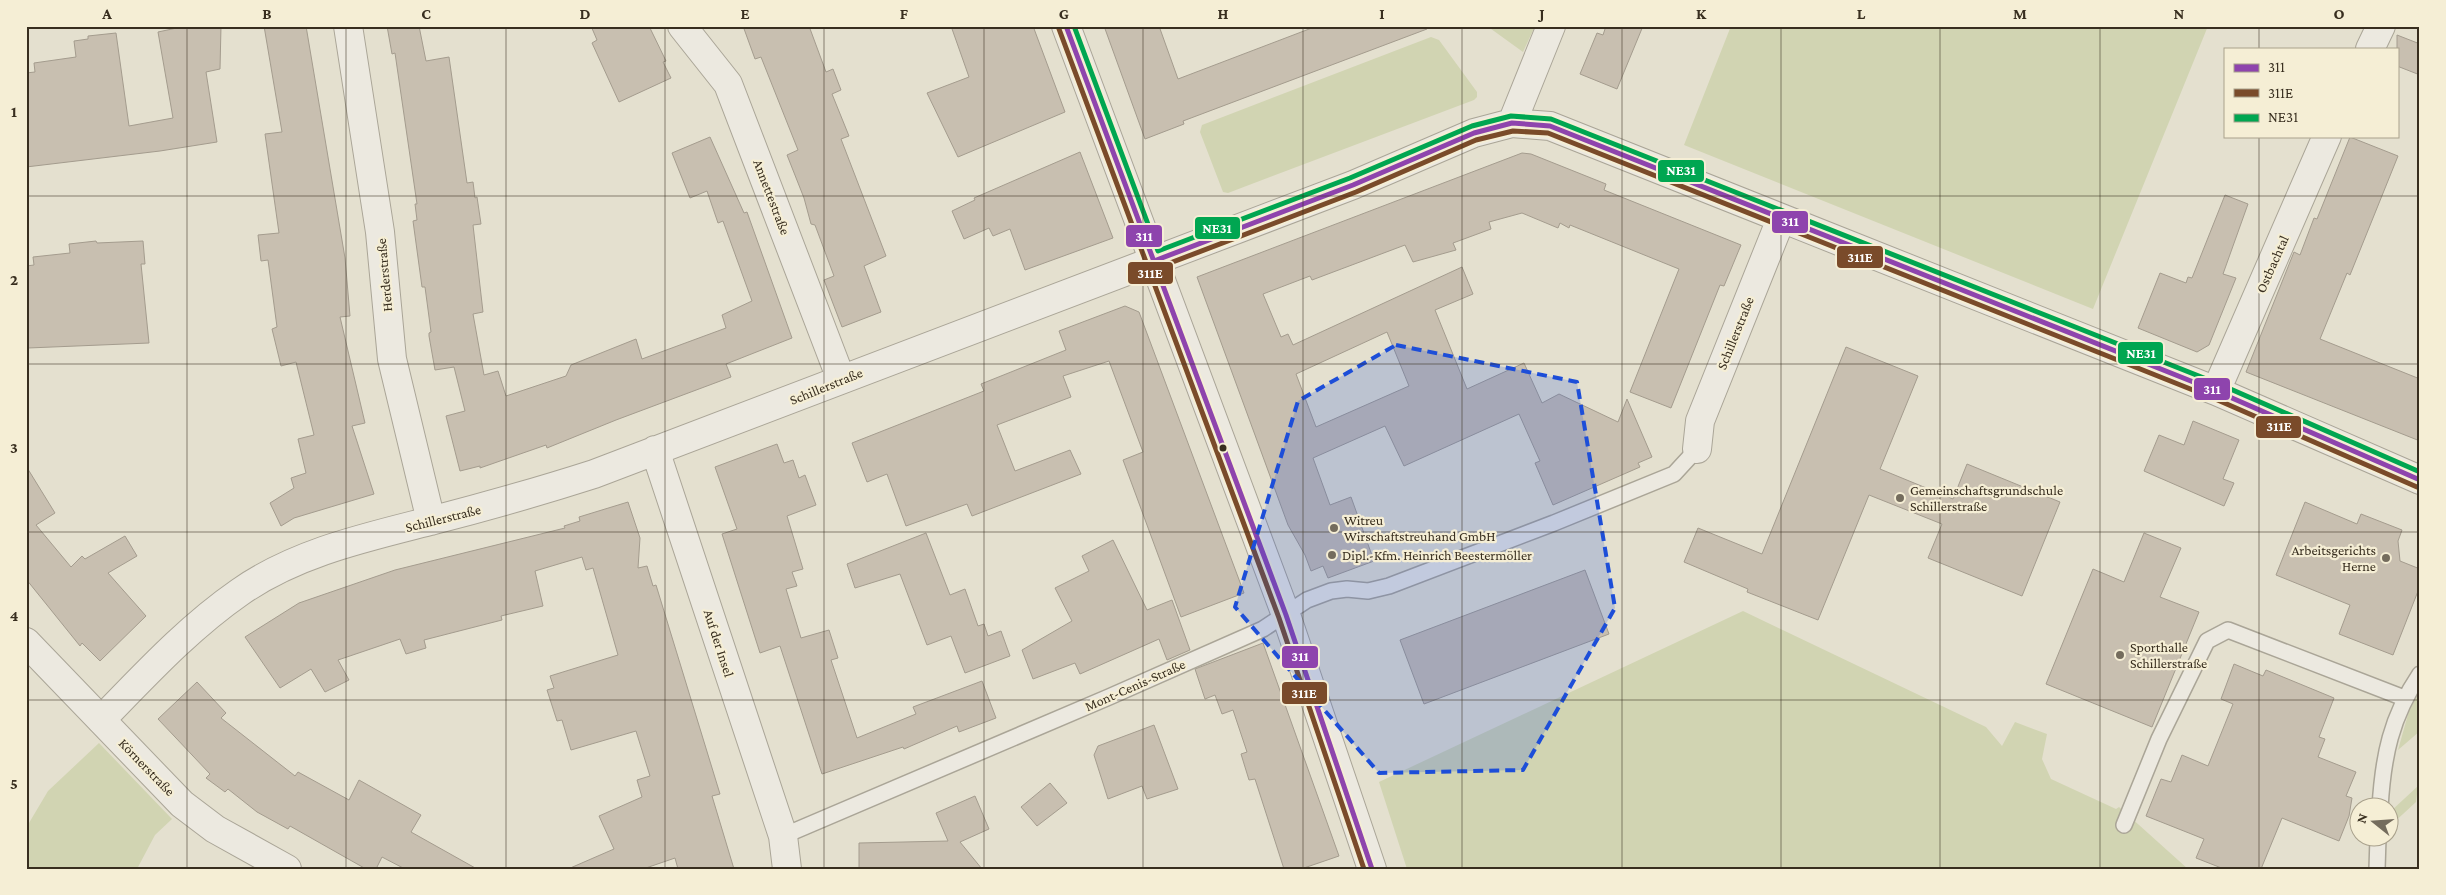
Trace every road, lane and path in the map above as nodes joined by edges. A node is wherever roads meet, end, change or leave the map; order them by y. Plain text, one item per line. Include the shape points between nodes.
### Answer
1 (348, 26) edge
2 (682, 26) edge
3 (1066, 26) edge
4 (1552, 26) edge
5 (2381, 26) edge
6 (2370, 48) edge
7 (1512, 123) junction
8 (2326, 138) edge
9 (1781, 219) junction
10 (1154, 261) junction
11 (841, 379) junction
12 (2216, 391) junction
13 (1697, 449) joint
14 (655, 450) junction
15 (2420, 480) edge
16 (431, 521) junction
17 (1286, 615) junction
18 (26, 642) edge
19 (2420, 674) edge
20 (2404, 698) junction
21 (101, 720) junction
22 (2381, 798) edge
23 (2124, 825) dead end
24 (783, 836) junction
25 (2378, 848) edge
26 (286, 869) edge
27 (787, 869) edge
28 (1372, 869) edge
29 (2377, 869) edge

1 - 16 street, Herderstraße via 380,232 392,359
2 - 11 street, Annettestraße via 728,84
3 - 10 street
4 - 7 street
5 - 6 street
7 - 9 street, Schillerstraße via 1550,126
7 - 10 street, Schillerstraße via 1474,133 1353,185
8 - 12 street, Ostbachtal
9 - 12 street, Schillerstraße
9 - 13 street, Schillerstraße via 1700,421
10 - 11 street, Schillerstraße
10 - 17 street
11 - 14 street, Schillerstraße
12 - 15 street, Schillerstraße
13 - 17 lane, Mont-Cenis-Straße via 1674,474 1554,523 1389,586 1368,591 1331,591 1307,600
14 - 16 street, Schillerstraße via 525,497
14 - 24 street, Auf der Insel
16 - 21 street, Schillerstraße via 296,561 241,591 180,640
17 - 24 lane, Mont-Cenis-Straße via 1263,629
17 - 28 street
18 - 21 street, Körnerstraße
19 - 20 lane
20 - 22 lane via 2388,742
20 - 23 lane via 2228,630 2207,641 2159,739
21 - 26 street, Körnerstraße via 182,804 215,829
24 - 27 street, Auf der Insel
25 - 29 lane

